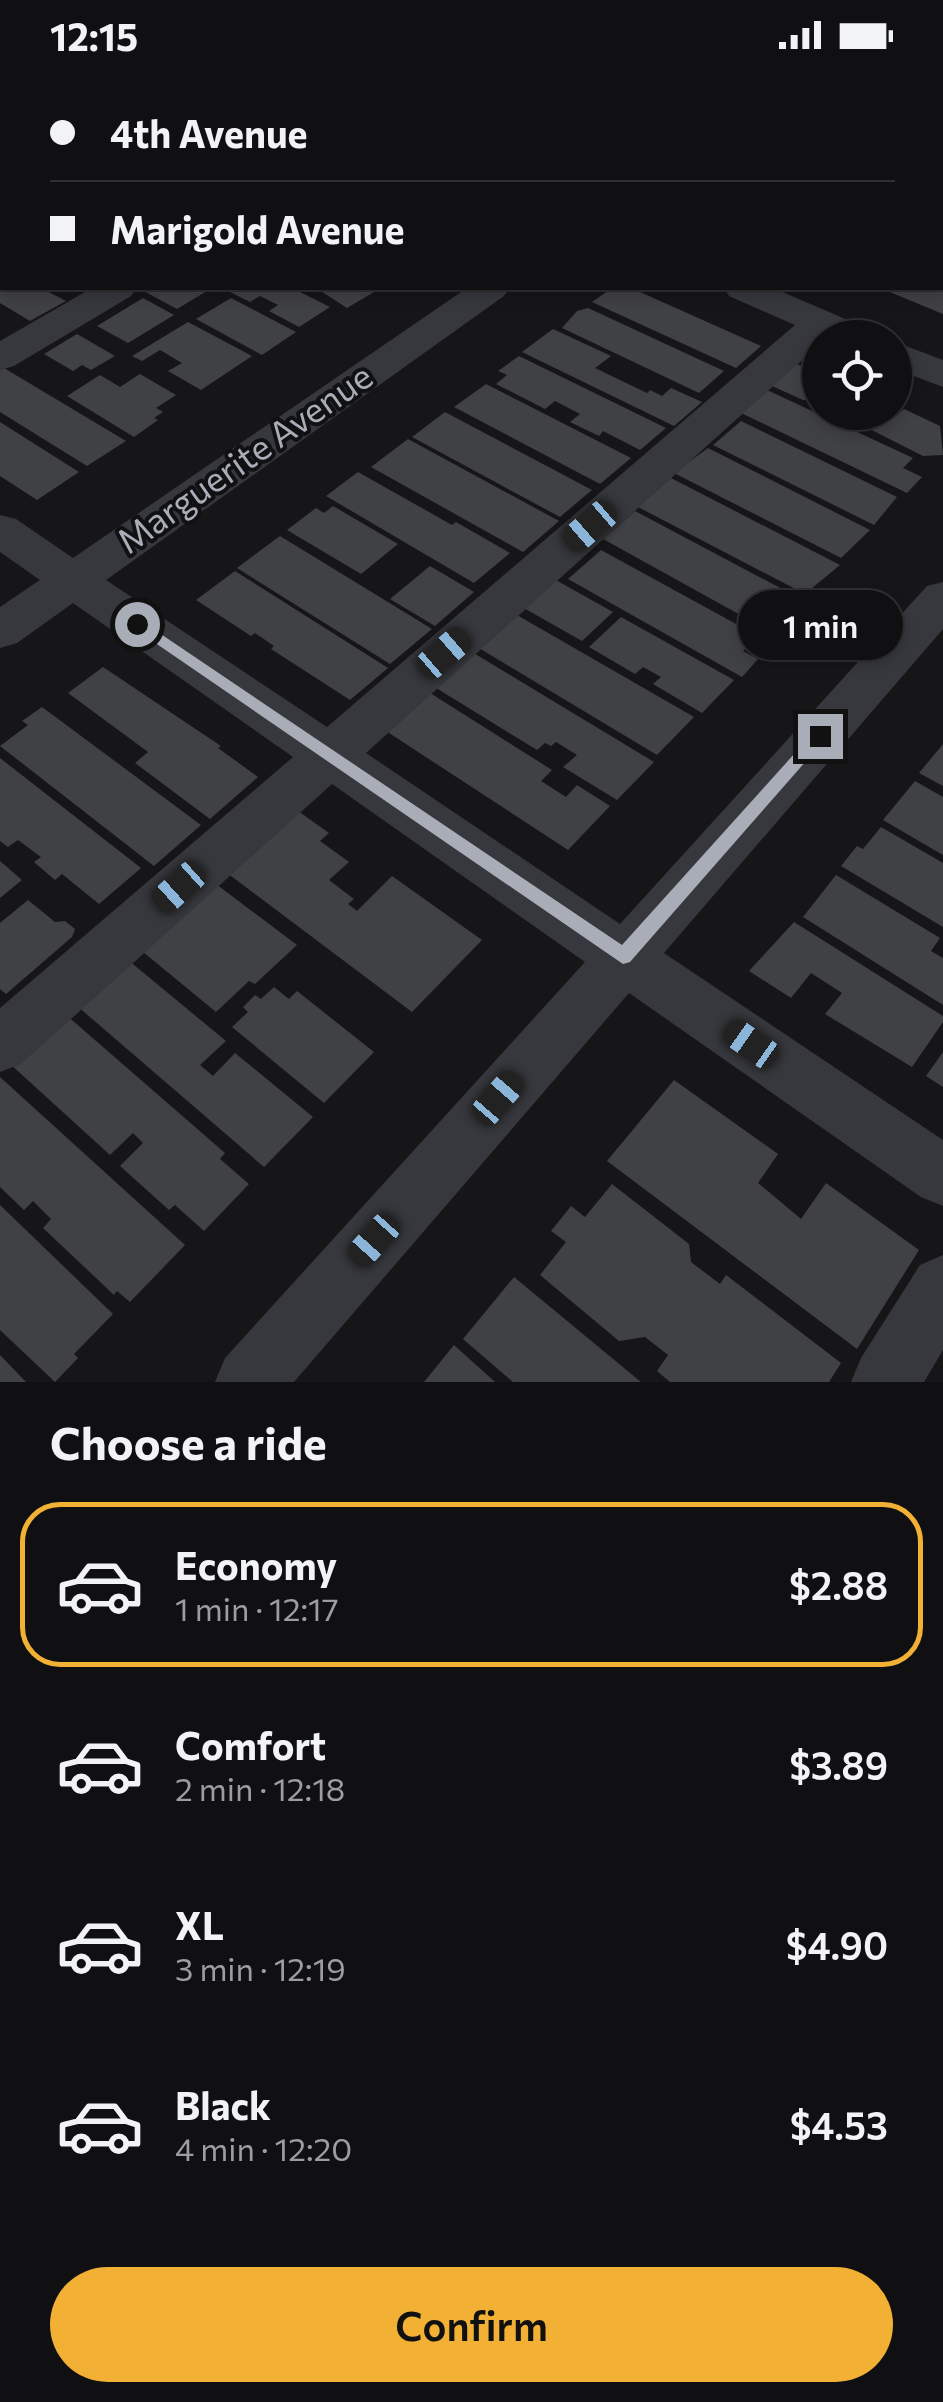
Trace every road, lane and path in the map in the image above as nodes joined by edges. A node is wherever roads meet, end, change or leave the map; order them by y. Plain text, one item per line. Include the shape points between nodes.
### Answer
1 (115, 290) edge
2 (488, 290) edge
3 (747, 290) edge
4 (816, 320) edge
5 (0, 358) edge
6 (802, 361) edge
7 (912, 361) edge
8 (943, 375) edge
9 (0, 530) edge
10 (74, 580) junction
11 (943, 598) edge
12 (0, 631) edge
13 (328, 755) junction
14 (623, 956) junction
15 (0, 1045) edge
16 (943, 1176) edge
17 (943, 1288) edge
18 (249, 1382) edge
19 (885, 1382) edge

1 - 5 street
2 - 10 street, Marguerite Avenue
3 - 4 street
6 - 13 street
7 - 8 street
9 - 10 street
10 - 12 street, Marguerite Avenue
10 - 13 street
11 - 14 street
13 - 14 street
13 - 15 street
14 - 16 street
14 - 18 street
17 - 19 street

